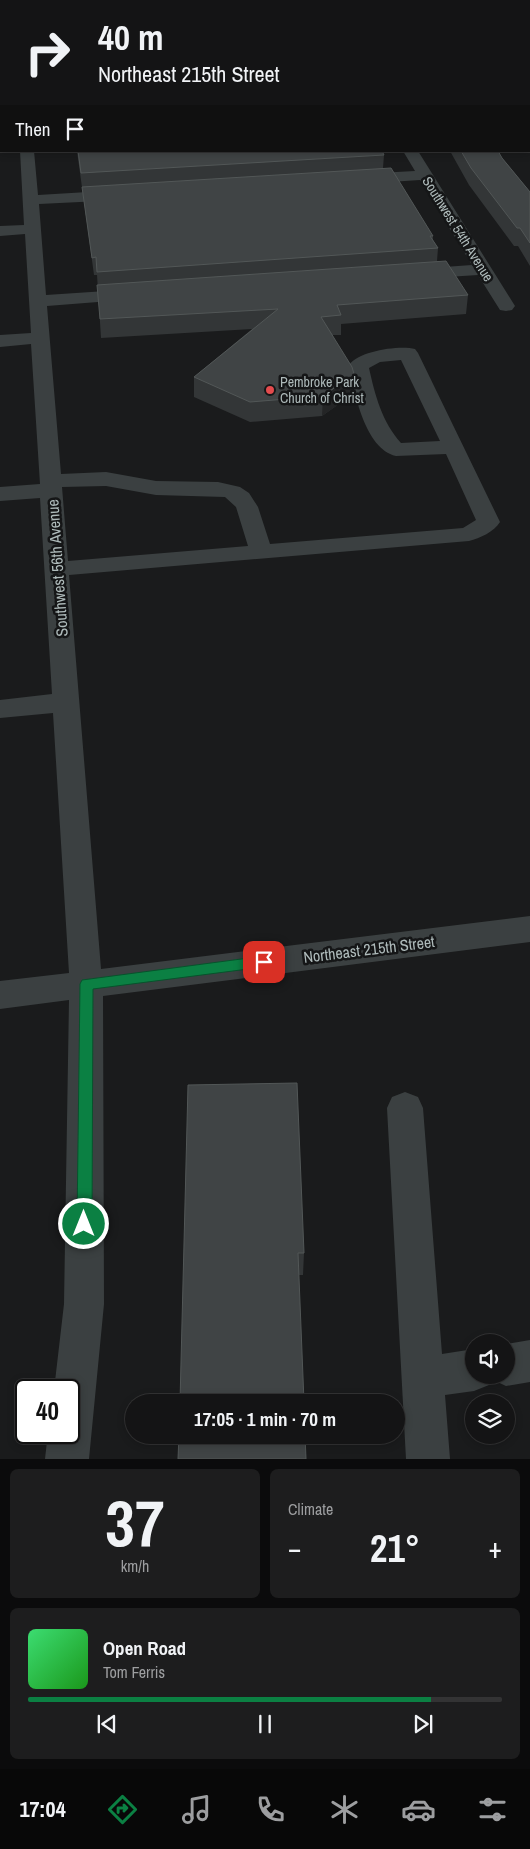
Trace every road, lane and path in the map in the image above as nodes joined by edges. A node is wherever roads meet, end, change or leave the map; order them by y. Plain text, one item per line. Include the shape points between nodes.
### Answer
1 (27, 152) edge
2 (411, 152) edge
3 (425, 175) junction
4 (346, 180) edge
5 (139, 194) edge
6 (31, 200) junction
7 (33, 229) junction
8 (0, 231) edge
9 (482, 270) junction
10 (403, 275) edge
11 (157, 293) edge
12 (38, 301) junction
13 (506, 306) dead end
14 (41, 338) junction
15 (0, 341) edge
16 (453, 447) junction
17 (51, 485) junction
18 (0, 494) edge
19 (261, 551) junction
20 (57, 569) junction
21 (67, 702) junction
22 (0, 709) edge
23 (530, 928) edge
24 (86, 984) junction
25 (0, 995) edge
26 (404, 1108) dead end
27 (530, 1361) edge
28 (515, 1364) edge
29 (465, 1371) edge
30 (422, 1378) junction
31 (67, 1459) edge
32 (428, 1459) edge

1 - 6 street, Southwest 56th Avenue
2 - 3 street, Southwest 54th Avenue
3 - 4 street
3 - 9 street, Southwest 54th Avenue
5 - 6 street
6 - 7 street, Southwest 56th Avenue
7 - 8 street
7 - 12 street, Southwest 56th Avenue
9 - 10 street
9 - 13 street, Southwest 54th Avenue
11 - 12 street
12 - 14 street, Southwest 56th Avenue
14 - 15 street
14 - 17 street, Southwest 56th Avenue
16 - 16 street via 408,352 376,357 359,365 366,399 380,434 396,450
16 - 19 street via 488,522 469,534
17 - 18 street
17 - 19 street via 106,479 156,488 232,492 247,507
17 - 20 street, Southwest 56th Avenue
19 - 20 street
20 - 21 street, Southwest 56th Avenue
21 - 22 street
21 - 24 street, Southwest 56th Avenue
23 - 24 street, Northeast 215th Street
24 - 25 street, Northeast 215th Street
24 - 31 street, Southwest 56th Avenue via 84,1304
26 - 30 street
27 - 28 street
29 - 30 street
30 - 32 street

